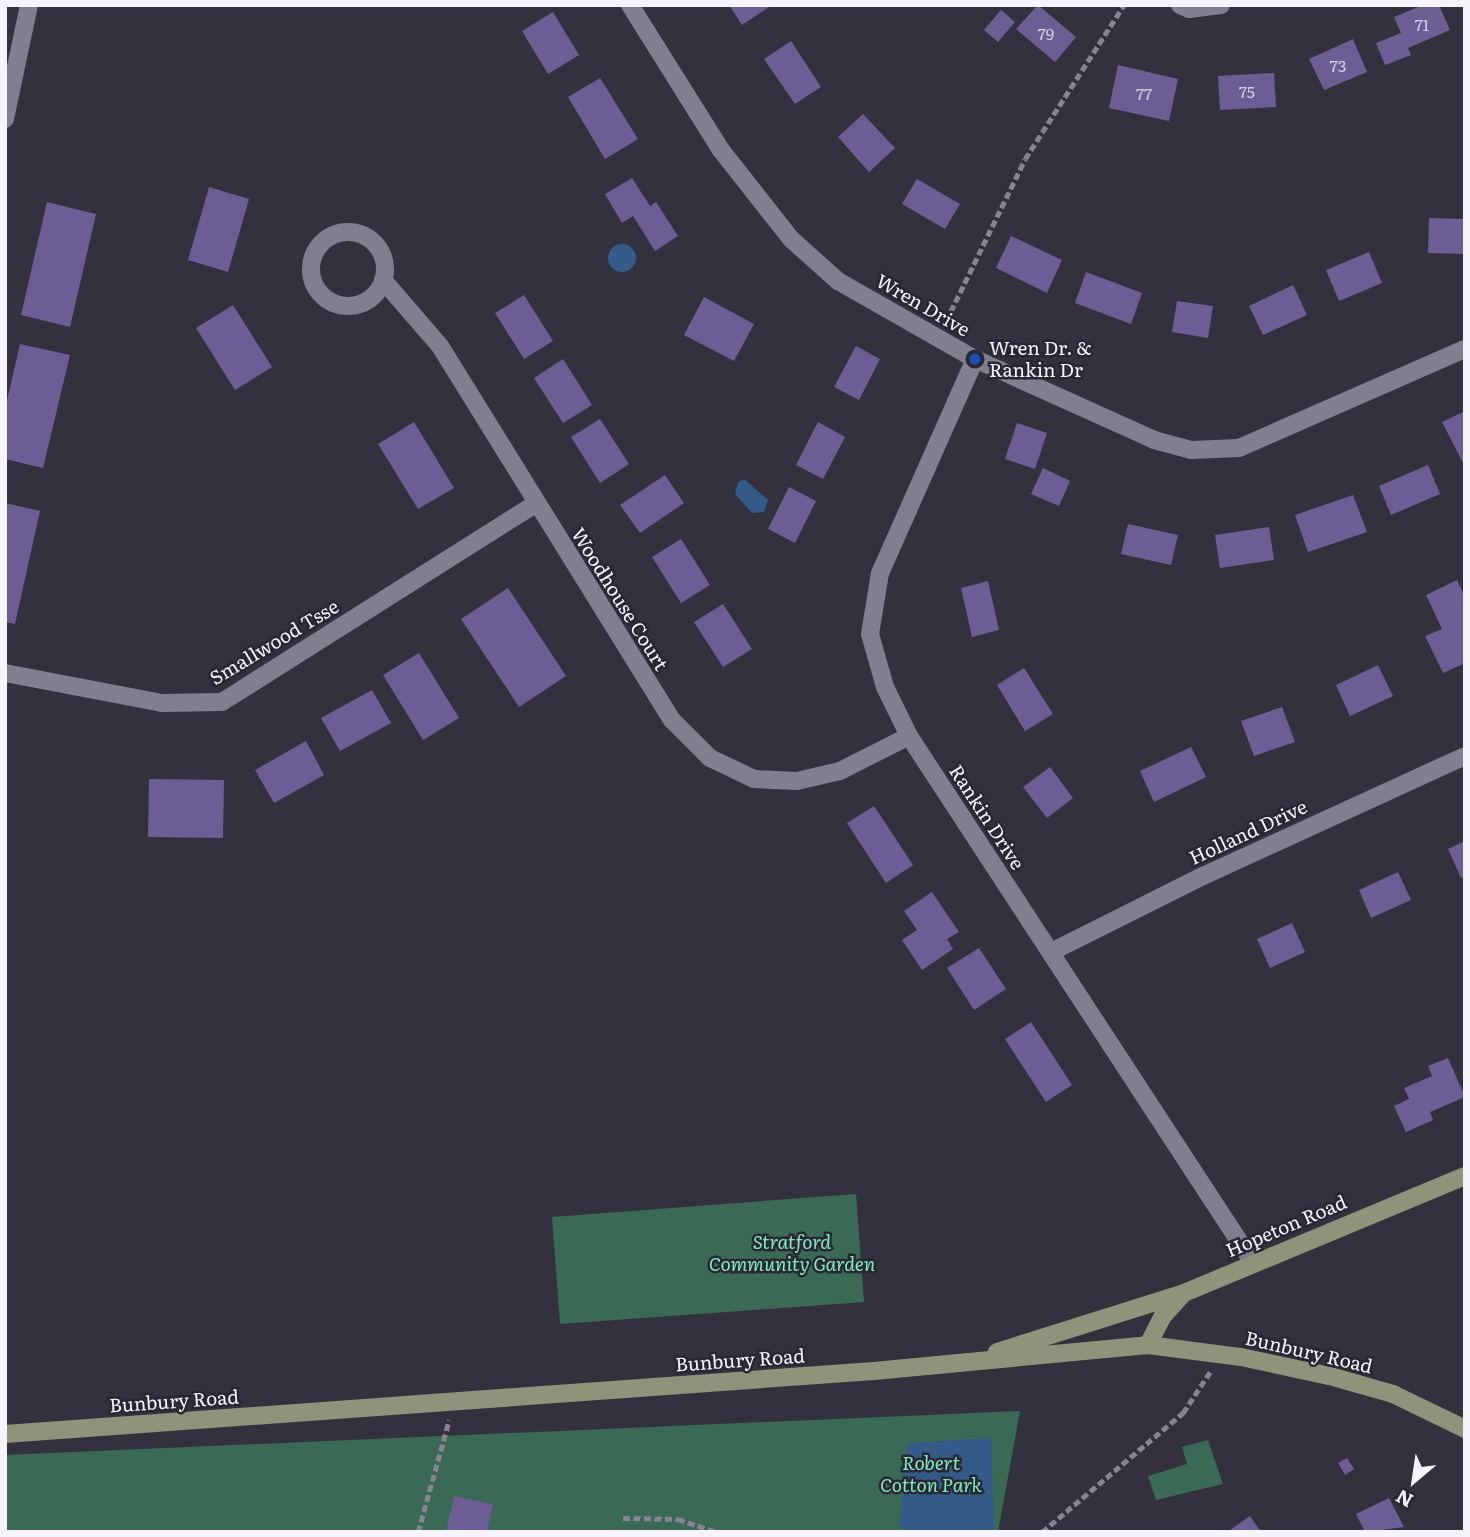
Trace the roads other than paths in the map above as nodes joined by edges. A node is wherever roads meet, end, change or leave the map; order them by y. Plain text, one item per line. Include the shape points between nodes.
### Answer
1 (29, 5) edge
2 (630, 5) edge
3 (1180, 5) edge
4 (1221, 5) edge
5 (5, 119) edge
6 (383, 280) junction
7 (1465, 349) edge
8 (975, 359) junction
9 (535, 504) junction
10 (5, 673) edge
11 (909, 736) junction
12 (1465, 756) edge
13 (1051, 952) junction
14 (1465, 1175) edge
15 (1252, 1261) junction
16 (1184, 1293) junction
17 (1148, 1345) junction
18 (958, 1363) junction
19 (1465, 1429) edge
20 (5, 1434) edge

1 - 5 street
2 - 8 street, Wren Drive via 721,150 791,239 838,281
3 - 4 street via 1189,9
6 - 6 street, Woodhouse Court via 382,254 365,236 340,232 328,237 312,257 313,283 320,294 339,305 361,303
6 - 9 street, Woodhouse Court via 440,346
7 - 8 street, Wren Drive via 1240,448 1191,450 1154,440
8 - 11 street, Rankin Drive via 880,573 870,634 884,687
9 - 10 street, Smallwood Tsse via 222,702 163,703
9 - 11 street, Woodhouse Court via 672,720 710,758 754,779 797,781 840,771
11 - 13 street, Rankin Drive
12 - 13 street, Holland Drive via 1203,876
13 - 15 street, Rankin Drive
14 - 15 main road, Hopeton Road
15 - 16 main road, Hopeton Road
16 - 17 main road, Hopeton Road via 1163,1316
16 - 18 main road
17 - 18 main road, Bunbury Road
17 - 19 main road, Bunbury Road via 1355,1383 1393,1394
18 - 20 main road, Bunbury Road

